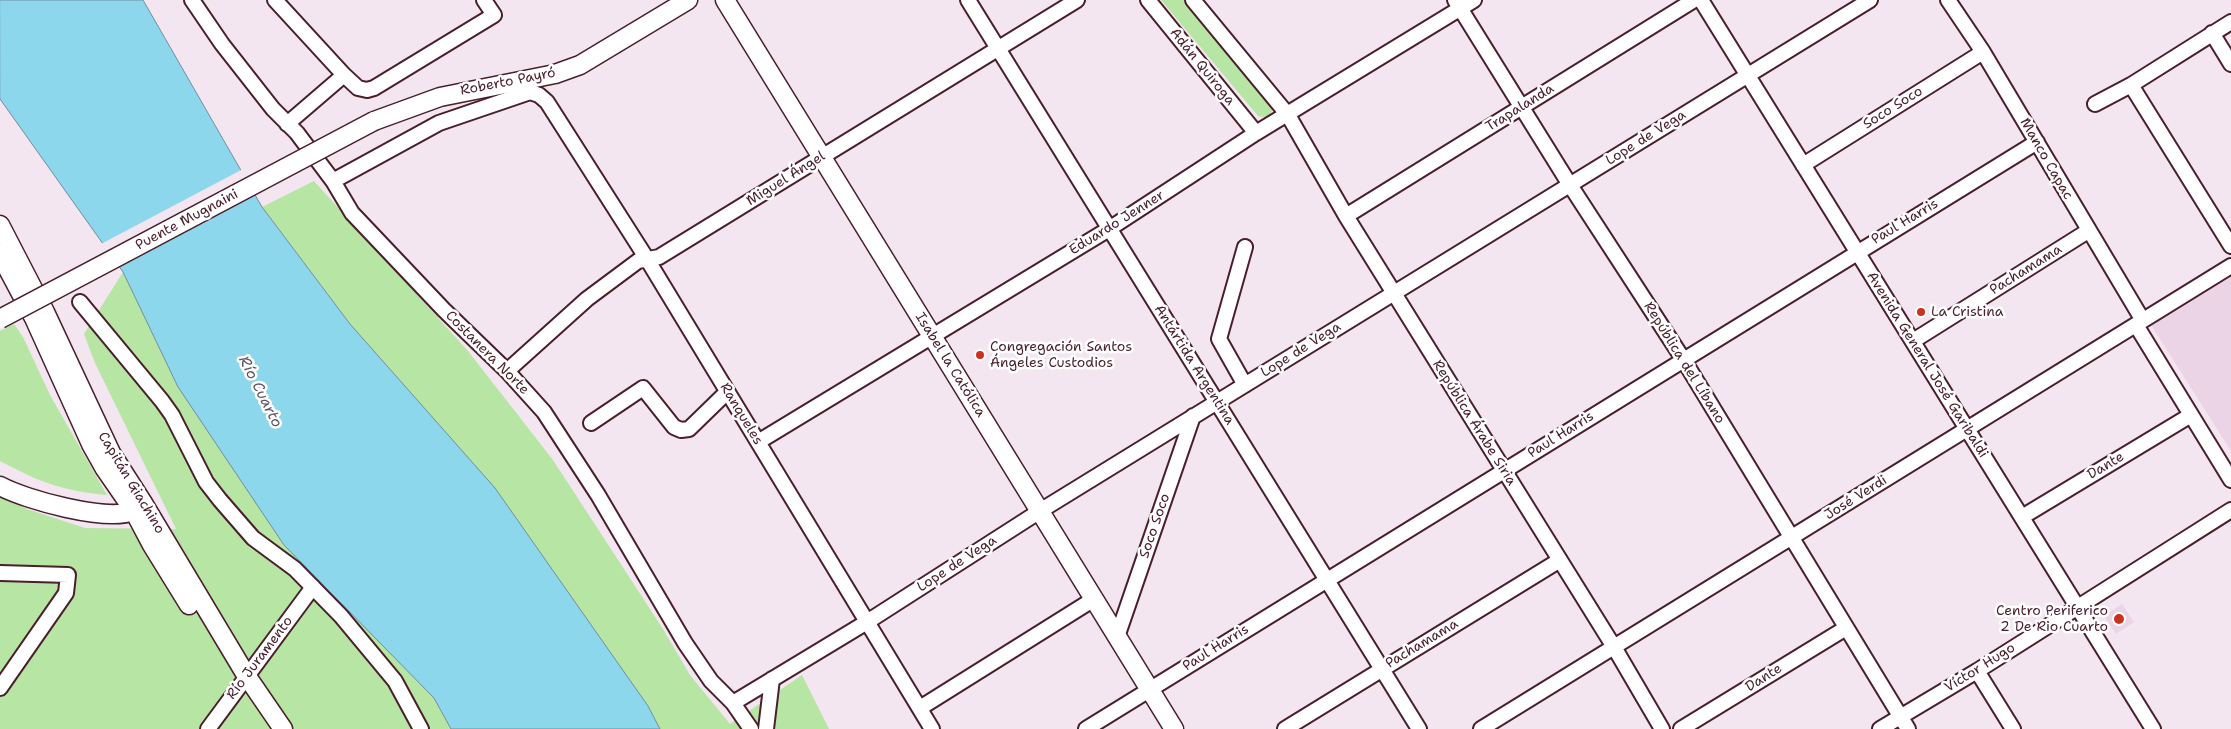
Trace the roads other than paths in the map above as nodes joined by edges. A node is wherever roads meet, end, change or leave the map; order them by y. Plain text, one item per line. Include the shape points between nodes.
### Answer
1 (192, 0) edge
2 (276, 0) edge
3 (484, 0) edge
4 (671, 0) edge
5 (688, 0) edge
6 (725, 0) edge
7 (968, 0) edge
8 (1077, 0) edge
9 (1148, 0) edge
10 (1193, 0) edge
11 (1474, 0) edge
12 (1694, 0) edge
13 (1701, 0) edge
14 (1870, 0) edge
15 (1948, 0) edge
16 (1458, 4) edge
17 (2231, 22) edge
18 (2212, 34) junction
19 (998, 48) junction
20 (1983, 52) junction
21 (2231, 64) edge
22 (344, 75) junction
23 (1748, 75) junction
24 (2131, 85) junction
25 (2095, 104) dead end
26 (1521, 107) junction
27 (1288, 115) junction
28 (372, 117) junction
29 (287, 124) junction
30 (1256, 133) junction
31 (2037, 142) junction
32 (822, 157) junction
33 (1804, 165) junction
34 (333, 181) junction
35 (1570, 185) junction
36 (1346, 216) junction
37 (0, 226) edge
38 (1109, 229) junction
39 (2088, 231) junction
40 (2231, 246) edge
41 (1245, 247) dead end
42 (1857, 251) junction
43 (0, 254) edge
44 (647, 259) junction
45 (5, 266) edge
46 (2231, 266) edge
47 (1394, 293) junction
48 (80, 302) dead end
49 (0, 306) edge
50 (0, 318) edge
51 (2139, 322) junction
52 (932, 335) junction
53 (1913, 341) junction
54 (1683, 359) junction
55 (507, 371) junction
56 (1245, 384) junction
57 (727, 392) junction
58 (1217, 402) junction
59 (2191, 414) junction
60 (1194, 416) junction
61 (591, 423) dead end
62 (1967, 429) junction
63 (758, 442) junction
64 (1503, 470) junction
65 (0, 473) edge
66 (2231, 480) edge
67 (0, 486) edge
68 (135, 505) junction
69 (2231, 510) edge
70 (1040, 511) junction
71 (2022, 517) junction
72 (1791, 538) junction
73 (1560, 560) junction
74 (0, 573) edge
75 (1327, 580) junction
76 (313, 587) junction
77 (1094, 599) junction
78 (2078, 607) junction
79 (867, 622) junction
80 (1846, 628) junction
81 (1118, 637) junction
82 (1614, 647) junction
83 (1382, 669) junction
84 (1978, 671) junction
85 (772, 679) junction
86 (242, 680) junction
87 (0, 688) edge
88 (1150, 689) junction
89 (733, 703) junction
90 (920, 708) junction
91 (1900, 717) junction
92 (208, 729) edge
93 (270, 729) edge
94 (283, 729) edge
95 (421, 729) edge
96 (752, 729) edge
97 (766, 729) edge
98 (932, 729) edge
99 (1086, 729) edge
100 (1174, 729) edge
101 (1285, 729) edge
102 (1419, 729) edge
103 (1481, 729) edge
104 (1662, 729) edge
105 (1681, 729) edge
106 (1880, 729) edge
107 (1908, 729) edge
108 (2013, 729) edge
109 (2154, 729) edge

1 - 29 street, Costanera Norte via 222,44
2 - 22 street
3 - 22 street via 494,15 374,88 358,88
4 - 28 main road, Roberto Payró via 602,41 552,65 452,84
5 - 28 main road, Roberto Payró via 564,71 440,97
6 - 32 main road, Isabel la Católica
7 - 19 street, Antártida Argentina
8 - 19 street, Miguel Ángel
9 - 30 street, Adán Quiroga
10 - 27 street
11 - 16 street, Eduardo Jenner
12 - 26 street, Trapalanda
13 - 23 street, Avenida General José Garibaldi
14 - 23 street, Lope de Vega
15 - 20 street, Manco Capac
16 - 26 street, República del Líbano
16 - 27 street, Eduardo Jenner
17 - 18 street
18 - 21 street
18 - 24 street
19 - 32 street, Miguel Ángel
19 - 38 street, Antártida Argentina
20 - 31 street, Manco Capac
20 - 33 street, Soco Soco
22 - 29 street
23 - 33 street, Avenida General José Garibaldi
23 - 35 street, Lope de Vega
24 - 25 street
24 - 40 street
26 - 35 street, República del Líbano
26 - 36 street, Trapalanda
27 - 30 street, Eduardo Jenner
27 - 36 street, República Árabe Siria
28 - 49 main road, Puente Mugnaini
28 - 50 main road, Puente Mugnaini, bridge
29 - 34 street, Costanera Norte via 297,132
30 - 38 street, Eduardo Jenner
31 - 39 street, Manco Capac
31 - 42 street, Paul Harris
32 - 44 street, Miguel Ángel via 659,257
32 - 52 main road, Isabel la Católica
33 - 42 street, Avenida General José Garibaldi
34 - 44 street, Ranqueles via 439,123 530,92 547,102
34 - 55 street, Costanera Norte via 352,213 369,232
35 - 47 street, Lope de Vega
35 - 54 street, República del Líbano
36 - 47 street, República Árabe Siria
37 - 68 main road, Capitán Giachino via 45,312
38 - 52 street, Eduardo Jenner
38 - 58 street, Antártida Argentina
39 - 51 street, Manco Capac
39 - 53 street, Pachamama
41 - 56 street via 1219,339
42 - 53 street, Avenida General José Garibaldi
42 - 54 street, Paul Harris
43 - 45 main road, Capitán Giachino
44 - 55 street, Miguel Ángel via 638,261 587,299
44 - 57 street, Ranqueles
45 - 68 main road, Capitán Giachino via 34,318 91,444 105,469
46 - 51 street, José Verdi
47 - 56 street, Lope de Vega
47 - 64 street, República Árabe Siria
48 - 76 street via 162,401 206,482 220,500 253,538 295,569
51 - 59 street, Manco Capac
51 - 62 street, José Verdi
52 - 63 street, Eduardo Jenner
52 - 70 main road, Isabel la Católica
53 - 62 street, Avenida General José Garibaldi
54 - 64 street, Paul Harris
54 - 72 street, República del Líbano
55 - 89 street, Costanera Norte via 544,412 598,495 685,643 711,681
56 - 58 street, Lope de Vega
57 - 61 street via 688,429 674,427 643,388
57 - 63 street, Ranqueles
58 - 60 street, Lope de Vega
58 - 75 street, Antártida Argentina
59 - 66 street, Manco Capac
59 - 71 street, Dante
60 - 70 street, Lope de Vega
60 - 81 street, Soco Soco
62 - 71 street, Avenida General José Garibaldi
62 - 72 street, José Verdi
63 - 79 street, Ranqueles
64 - 73 street, República Árabe Siria
64 - 75 street, Paul Harris
65 - 68 main road via 34,489 72,499
67 - 68 main road via 58,507 116,514
68 - 86 main road, Capitán Giachino via 152,545
69 - 78 street, Víctor Hugo
70 - 77 main road, Isabel la Católica
70 - 79 street, Lope de Vega
71 - 78 street, Avenida General José Garibaldi
72 - 80 street, República del Líbano
72 - 82 street, José Verdi
73 - 82 street, República Árabe Siria
73 - 83 street, Pachamama
74 - 87 street via 68,575 66,593
75 - 83 street, Antártida Argentina
75 - 88 street, Paul Harris
76 - 86 street, Río Juramento
76 - 95 street via 395,681
77 - 81 main road, Isabel la Católica
77 - 90 street
78 - 84 street, Víctor Hugo
78 - 109 street, Avenida General José Garibaldi
79 - 85 street, Lope de Vega
79 - 90 street, Ranqueles
80 - 91 street, República del Líbano
80 - 105 street, Dante
81 - 88 main road, Isabel la Católica
82 - 103 street, José Verdi
82 - 104 street, República Árabe Siria
83 - 101 street, Pachamama
83 - 102 street, Antártida Argentina
84 - 91 street, Víctor Hugo
84 - 108 street
85 - 89 street, Lope de Vega
85 - 97 street
86 - 92 street, Río Juramento
86 - 93 main road, Capitán Giachino
86 - 94 main road, Capitán Giachino
88 - 99 street, Paul Harris
88 - 100 main road, Isabel la Católica
89 - 96 street, Costanera Norte
90 - 98 street, Ranqueles
91 - 106 street, Víctor Hugo
91 - 107 street, República del Líbano

